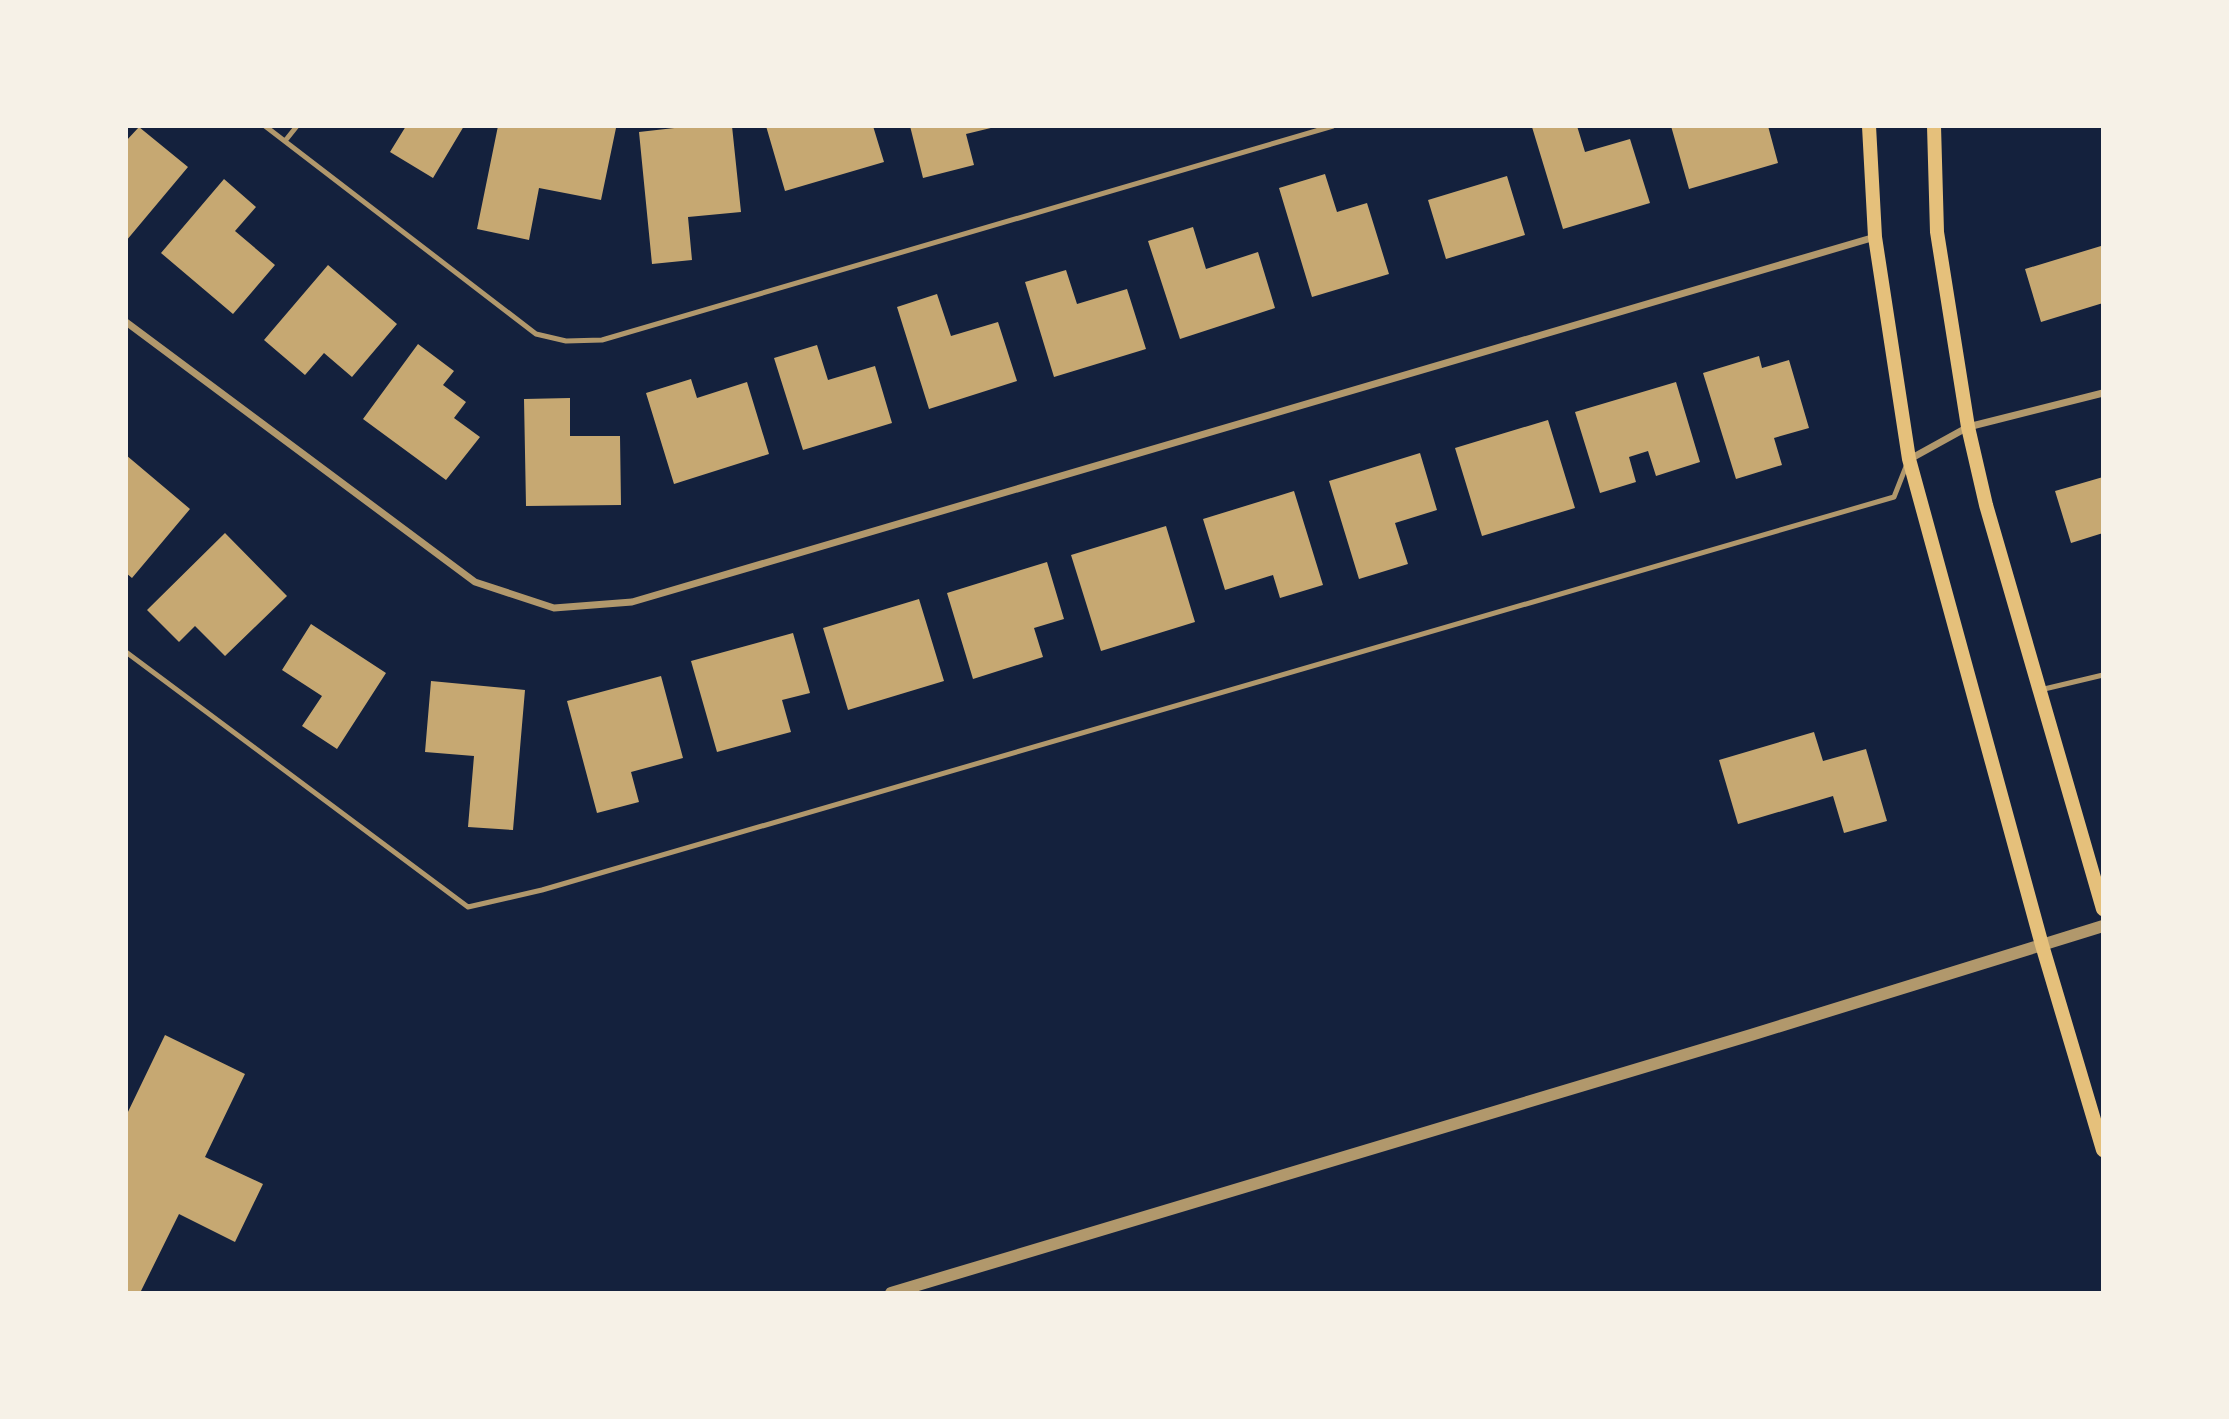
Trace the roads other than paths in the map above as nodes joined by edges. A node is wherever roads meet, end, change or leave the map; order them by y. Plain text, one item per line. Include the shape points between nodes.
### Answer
1 (265, 126) edge
2 (297, 126) edge
3 (1333, 126) edge
4 (1870, 126) edge
5 (1934, 126) edge
6 (285, 141) junction
7 (1875, 237) junction
8 (126, 322) edge
9 (2103, 393) edge
10 (1968, 427) junction
11 (1909, 459) junction
12 (126, 652) edge
13 (2103, 675) edge
14 (2040, 690) junction
15 (2103, 909) edge
16 (2103, 926) edge
17 (2042, 945) junction
18 (2103, 1150) edge
19 (891, 1293) edge

1 - 6 lane
2 - 6 lane
3 - 6 lane via 602,340 566,341 536,334
4 - 7 main road
5 - 10 main road via 1937,232
7 - 8 street via 632,602 554,608 475,582
7 - 11 main road
9 - 10 street
10 - 11 street
10 - 14 main road
11 - 12 lane via 1895,497 1881,502 542,890 468,906
11 - 17 main road
13 - 14 lane
14 - 15 main road
16 - 17 street
17 - 18 main road
17 - 19 street

